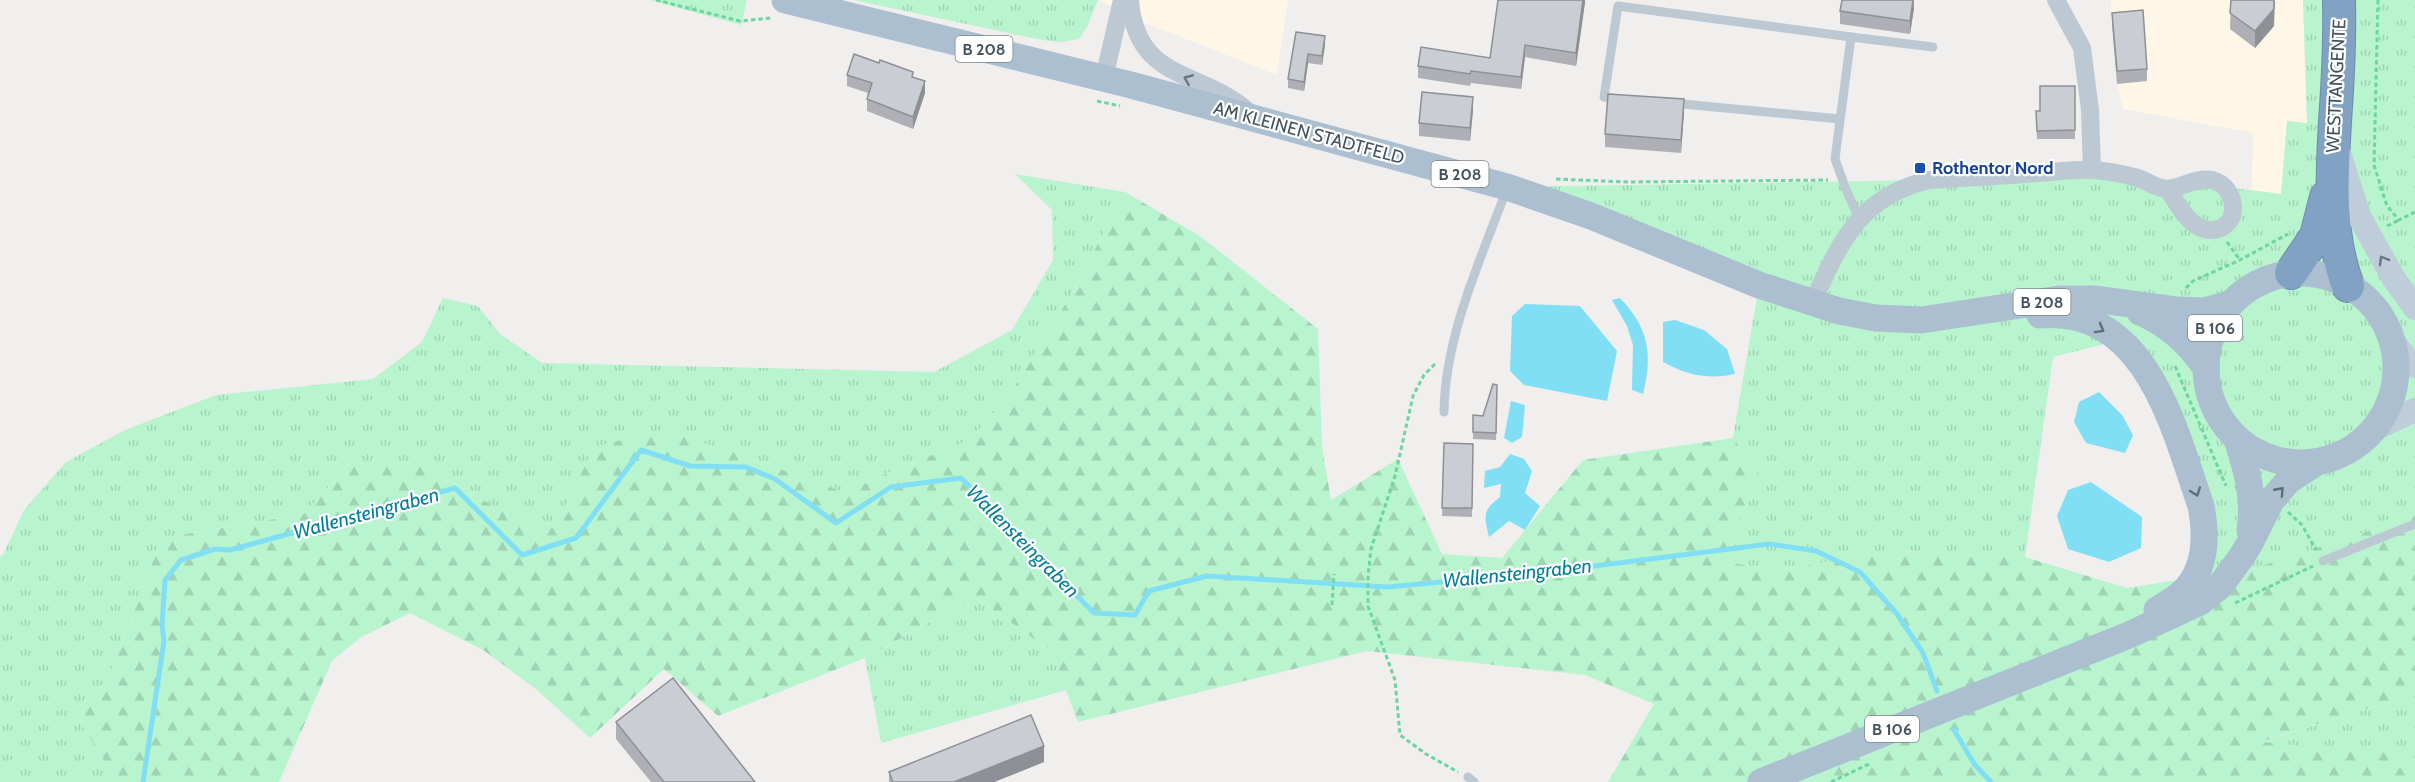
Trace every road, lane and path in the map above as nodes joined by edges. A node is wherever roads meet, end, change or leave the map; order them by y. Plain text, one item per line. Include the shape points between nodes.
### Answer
1 (785, 0) edge
2 (1122, 0) edge
3 (1130, 0) edge
4 (2056, 0) edge
5 (2339, 0) edge
6 (2378, 0) edge
7 (1851, 38) junction
8 (1933, 47) dead end
9 (1104, 78) junction
10 (1628, 99) edge
11 (1663, 103) edge
12 (1256, 118) junction
13 (1840, 119) junction
14 (2335, 137) junction
15 (2092, 170) junction
16 (2332, 172) junction
17 (1507, 187) junction
18 (2168, 189) dead end
19 (2415, 212) edge
20 (1859, 218) junction
21 (2399, 220) junction
22 (2369, 235) junction
23 (2316, 236) junction
24 (2291, 273) junction
25 (2348, 286) junction
26 (1812, 304) junction
27 (2230, 304) junction
28 (2415, 308) edge
29 (1962, 315) junction
30 (2174, 320) junction
31 (2393, 341) junction
32 (1451, 353) junction
33 (2415, 366) edge
34 (2206, 368) junction
35 (2415, 410) edge
36 (1444, 412) dead end
37 (2376, 428) junction
38 (2238, 439) junction
39 (2317, 462) junction
40 (2262, 498) junction
41 (2415, 524) edge
42 (2323, 561) junction
43 (1334, 574) dead end
44 (2232, 604) dead end
45 (1332, 605) dead end
46 (2129, 635) junction
47 (1471, 779) edge
48 (1761, 782) edge

1 - 9 main road, AM KLEINEN STADTFELD / B 208
2 - 9 street
12 -> 3 street via 1224,94 1178,74 1147,51 1136,31
4 - 15 street via 2082,48
5 - 14 highway, WESTTANGENTE
6 - 21 path via 2374,165 2387,206
7 - 8 lane
7 - 10 lane via 1618,6 1604,97
7 - 13 lane
9 - 12 main road, AM KLEINEN STADTFELD / B 208
11 - 13 lane
12 - 17 main road, AM KLEINEN STADTFELD / B 208
13 - 20 lane via 1835,159
14 - 16 highway, WESTTANGENTE
14 - 22 main road via 2351,195
15 - 18 street via 2136,177
15 - 20 street via 1929,180 1882,198
16 - 23 highway, WESTTANGENTE
16 - 25 highway, WESTTANGENTE via 2336,238
17 - 26 main road, AM KLEINEN STADTFELD / B 208 via 1591,216
17 - 32 lane
19 - 21 path
20 - 26 street
21 - 22 path
28 -> 22 main road
23 - 24 highway, WESTTANGENTE
23 - 30 path via 2297,231 2193,281 2184,290
24 - 25 main road, B 106 via 2313,273
24 - 27 main road, B 106 via 2248,289
25 - 31 main road, B 106 via 2371,303
26 - 29 main road, AM KLEINEN STADTFELD / B 208 via 1876,318 1921,320
27 - 30 main road
27 - 34 main road, B 106 via 2217,323
29 - 30 main road, B 208 via 2059,300 2094,299
29 -> 46 main road, B 106 via 1972,321 1990,322 2048,314 2080,319 2120,340 2158,388 2201,506 2205,544 2201,564 2187,588 2144,618
30 - 34 main road, B 208
30 - 40 path via 2168,348 2223,482 2235,494
31 - 33 main road
31 - 37 main road, B 106 via 2395,387
32 - 36 lane
32 - 47 path via 1424,375 1413,396 1395,476 1371,549 1368,606 1395,681 1400,735
34 - 38 main road, B 106 via 2214,406
35 - 37 main road
37 - 39 main road, B 106 via 2340,456
38 - 39 main road, B 106 via 2275,460
38 - 40 main road, B 106
40 -> 39 main road, B 106
40 - 42 path via 2279,503 2302,525
40 - 46 main road, B 106 via 2240,559 2220,586 2200,602
41 - 42 lane
42 - 44 path
43 - 45 path
46 - 48 main road, B 106

